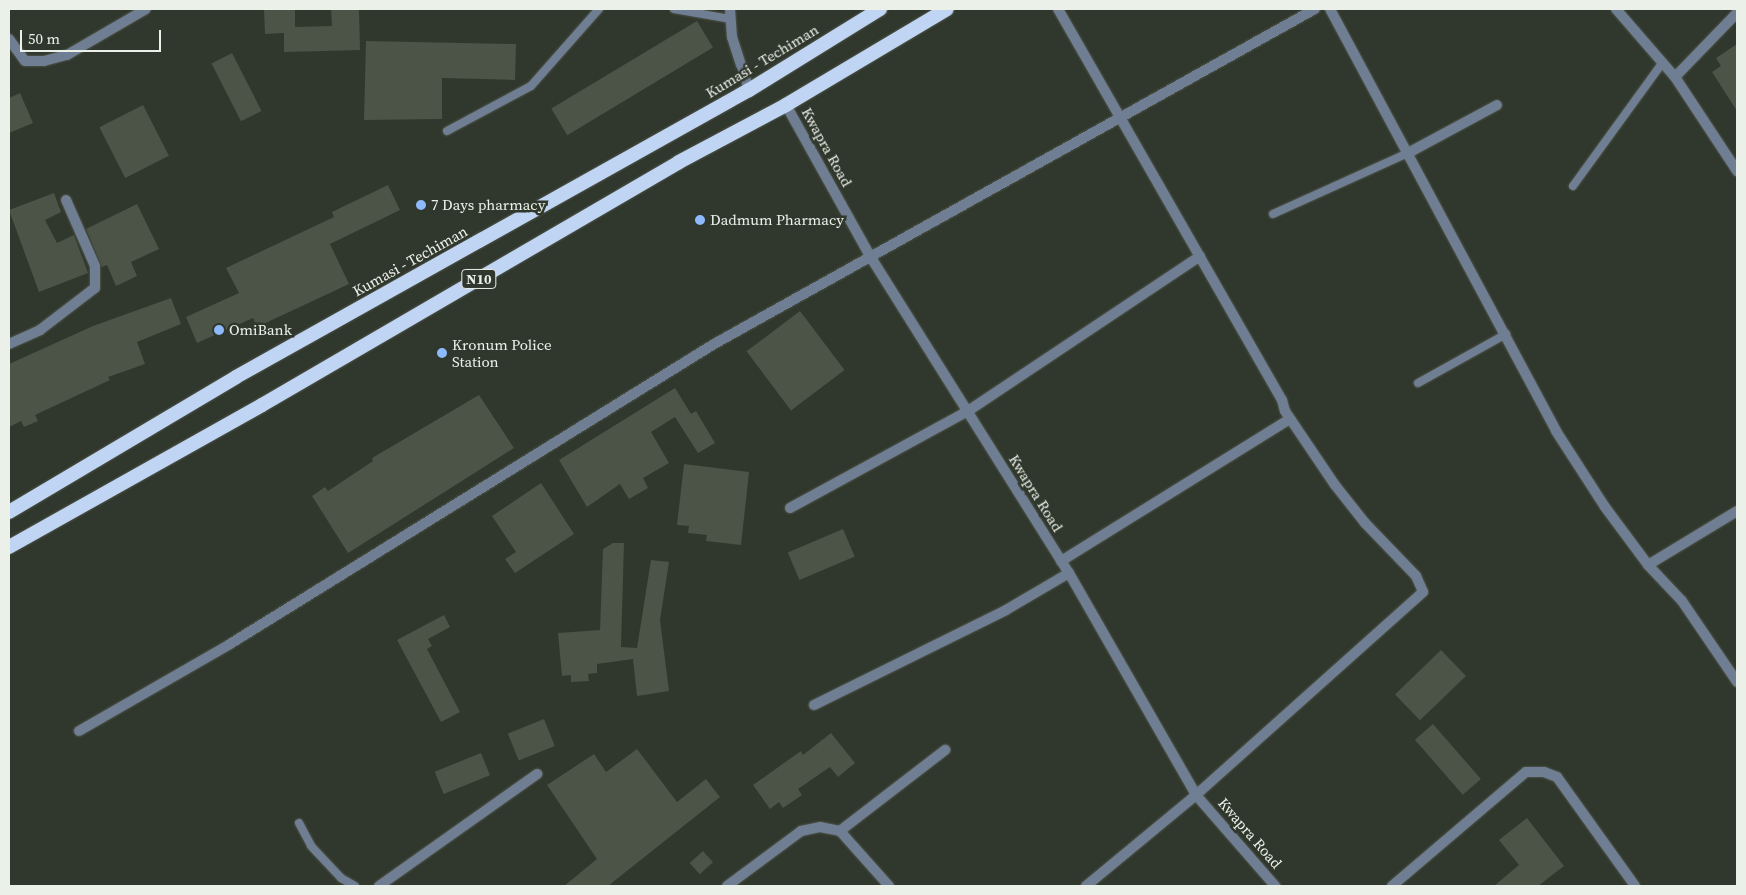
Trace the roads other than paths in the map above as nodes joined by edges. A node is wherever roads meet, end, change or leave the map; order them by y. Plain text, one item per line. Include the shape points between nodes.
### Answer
1 (146, 9) edge
2 (599, 9) edge
3 (674, 9) edge
4 (880, 9) edge
5 (947, 9) edge
6 (1058, 9) edge
7 (1315, 9) edge
8 (1330, 9) edge
9 (1616, 9) edge
10 (1737, 13) edge
11 (731, 14) edge
12 (9, 39) edge
13 (1663, 62) junction
14 (1675, 77) junction
15 (749, 90) junction
16 (786, 105) junction
17 (1497, 105) dead end
18 (1121, 117) junction
19 (447, 131) dead end
20 (1408, 153) junction
21 (1737, 171) edge
22 (1573, 186) dead end
23 (66, 200) dead end
24 (1273, 214) dead end
25 (870, 256) junction
26 (1200, 256) junction
27 (1506, 334) junction
28 (9, 344) edge
29 (1418, 383) dead end
30 (968, 411) junction
31 (1290, 419) junction
32 (790, 508) dead end
33 (1737, 511) edge
34 (9, 512) edge
35 (9, 547) edge
36 (1061, 561) junction
37 (1648, 565) junction
38 (1069, 573) junction
39 (1737, 682) edge
40 (814, 704) dead end
41 (79, 731) dead end
42 (944, 750) dead end
43 (537, 774) dead end
44 (1196, 795) junction
45 (299, 823) dead end
46 (840, 831) junction
47 (355, 886) edge
48 (379, 886) edge
49 (727, 886) edge
50 (889, 886) edge
51 (1086, 886) edge
52 (1275, 886) edge
53 (1392, 886) edge
54 (1635, 886) edge

1 - 12 street via 67,55 44,61 24,61
2 - 19 lane via 531,86
3 - 11 lane
4 - 15 highway, Kumasi - Techiman / N10
5 - 16 highway, N10
6 - 18 street
7 - 18 street
8 - 20 street
9 - 13 street
10 - 14 street
11 - 15 street via 732,37
13 - 14 street
13 - 22 lane
14 - 21 street
15 - 34 highway, Kumasi - Techiman / N10 via 236,377
16 - 25 street, Kwapra Road
16 - 35 highway, N10 via 671,167 262,405
17 - 20 street
18 - 25 street
18 - 26 street
20 - 24 lane
20 - 27 street
23 - 28 street via 95,266 95,288 40,330
25 - 30 street, Kwapra Road
25 - 41 street via 714,344 230,644
26 - 30 street
26 - 31 street
27 - 29 lane
27 - 37 street via 1556,431 1605,507
30 - 32 street
30 - 36 street, Kwapra Road
31 - 36 street
31 - 44 street via 1335,485 1365,523 1416,576 1423,585 1423,592
33 - 37 street
36 - 38 street, Kwapra Road
37 - 39 street via 1682,601
38 - 40 street via 1006,610
38 - 44 street, Kwapra Road
42 - 46 street
43 - 48 street
44 - 51 street
44 - 52 street, Kwapra Road
45 - 47 lane via 311,846 341,878
46 - 49 street via 820,827 801,831
46 - 50 street
53 - 54 street via 1526,772 1544,772 1557,777

